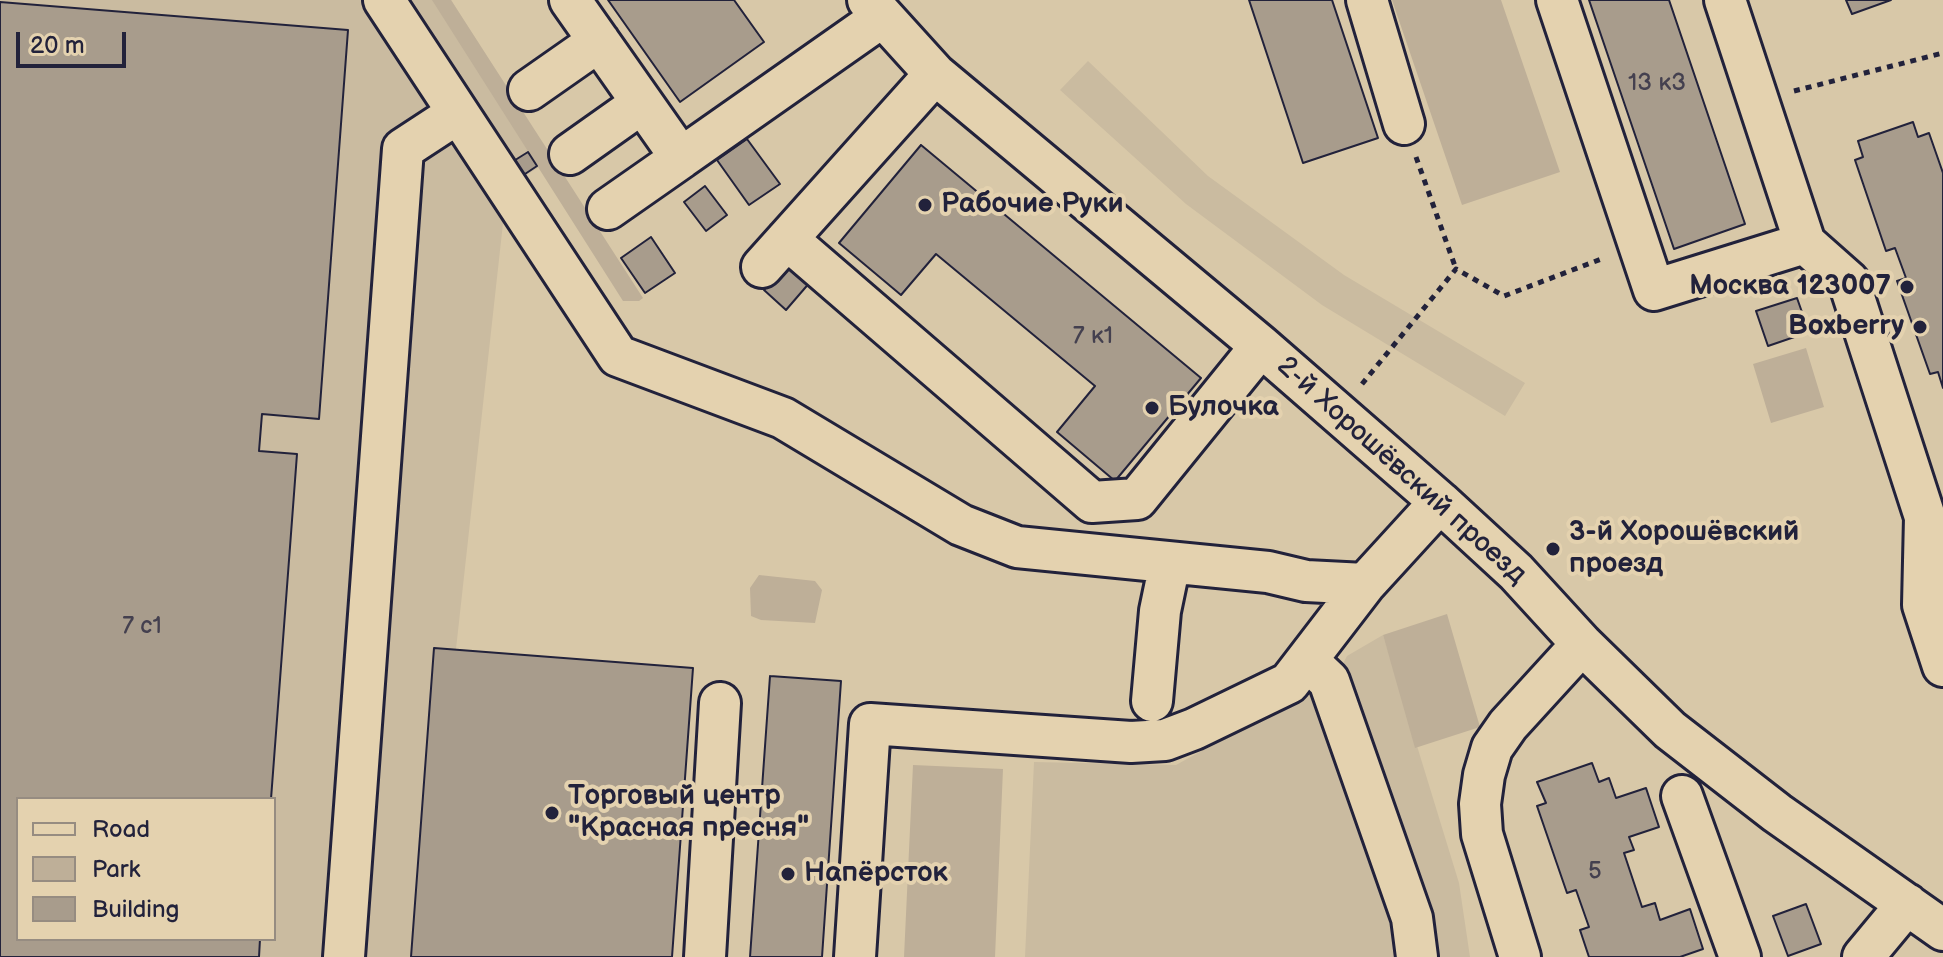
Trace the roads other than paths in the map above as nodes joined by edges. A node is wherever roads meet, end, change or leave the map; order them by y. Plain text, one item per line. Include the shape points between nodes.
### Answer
1 (384, 0) edge
2 (570, 0) edge
3 (1367, 0) edge
4 (1557, 0) edge
5 (1725, 0) edge
6 (875, 8) edge
7 (599, 41) junction
8 (935, 74) junction
9 (529, 90) dead end
10 (642, 103) junction
11 (458, 113) junction
12 (1404, 124) road end
13 (570, 154) dead end
14 (681, 158) junction
15 (608, 209) dead end
16 (1805, 243) junction
17 (1261, 346) junction
18 (1440, 502) junction
19 (1170, 563) junction
20 (1365, 584) junction
21 (1582, 644) junction
22 (1309, 662) junction
23 (1943, 666) edge
24 (1152, 701) dead end
25 (720, 703) dead end
26 (1682, 796) dead end
27 (1907, 904) junction
28 (1943, 930) edge
29 (344, 957) edge
30 (705, 957) edge
31 (855, 957) edge
32 (1417, 957) edge
33 (1520, 957) edge
34 (1740, 957) edge
35 (1863, 957) edge

1 - 11 street
2 - 7 street
3 - 12 street
4 - 16 street via 1654,290
5 - 16 street
6 - 8 street, 2-й Хорошёвский проезд
6 - 14 street
7 - 9 street
7 - 10 street
8 - 17 street, 2-й Хорошёвский проезд
8 - 17 street via 775,253 1092,502 1137,499
10 - 13 street
10 - 14 street
11 - 19 street via 618,356 783,418 961,525 1017,547
11 - 29 street via 403,149
14 - 15 street
16 - 23 street via 1849,282 1868,340 1925,517 1923,605
17 - 18 street, 2-й Хорошёвский проезд
18 - 20 street
18 - 21 street, 2-й Хорошёвский проезд via 1516,572
19 - 20 street
19 - 24 street
20 - 22 street
21 - 27 street, 2-й Хорошёвский проезд via 1670,730
21 - 33 street via 1508,725 1492,748 1484,775 1482,834
22 - 31 street via 1289,683 1165,740 870,724
22 - 32 street via 1329,681 1412,918
25 - 30 street
26 - 34 street
27 - 28 street, 2-й Хорошёвский проезд
27 - 35 street

